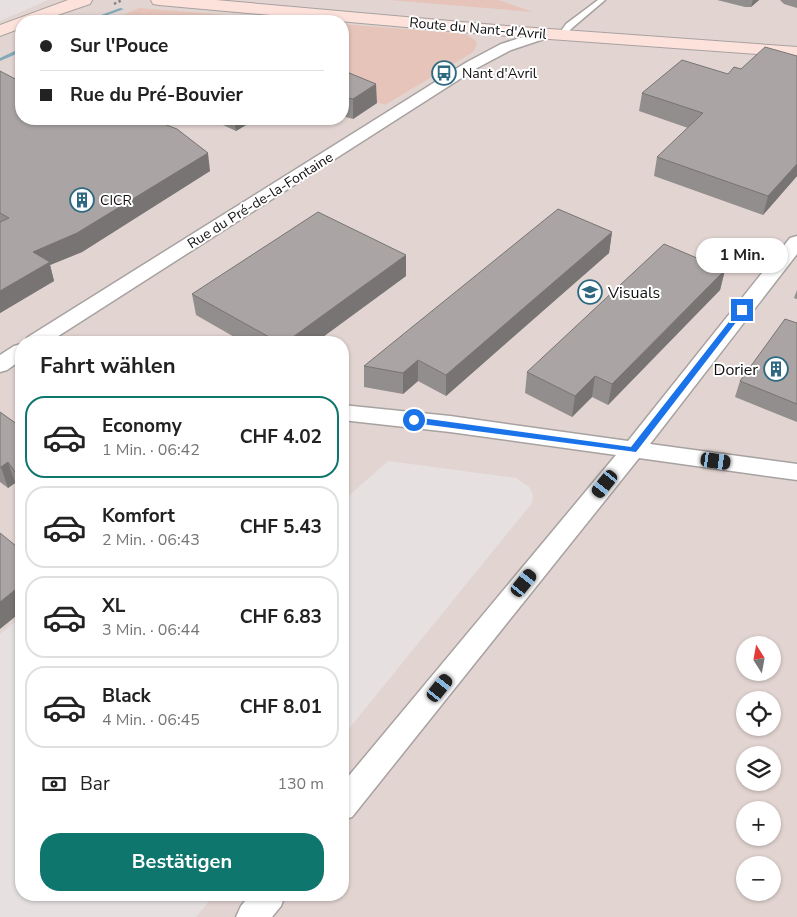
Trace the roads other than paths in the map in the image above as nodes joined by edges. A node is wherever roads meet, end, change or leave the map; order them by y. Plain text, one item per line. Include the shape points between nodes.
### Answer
1 (159, 0) edge
2 (260, 0) edge
3 (602, 0) edge
4 (73, 2) edge
5 (107, 2) edge
6 (40, 15) edge
7 (327, 15) edge
8 (349, 17) edge
9 (15, 25) edge
10 (560, 30) junction
11 (0, 31) edge
12 (507, 31) junction
13 (797, 43) edge
14 (797, 52) edge
15 (485, 58) junction
16 (797, 242) edge
17 (45, 336) edge
18 (15, 355) edge
19 (0, 365) edge
20 (349, 413) edge
21 (633, 450) junction
22 (797, 472) edge
23 (349, 797) edge
24 (265, 901) edge
25 (252, 917) edge

1 - 7 main road, Route du Nant-d'Avril
2 - 10 main road, Route du Nant-d'Avril
3 - 10 lane
4 - 5 main road
4 - 6 main road
8 - 12 main road, Route du Nant-d'Avril
9 - 11 main road
10 - 12 main road, Route du Nant-d'Avril
10 - 13 main road, Route du Nant-d'Avril
10 - 14 main road, Route du Nant-d'Avril
10 - 15 street, Rue du Pré-de-la-Fontaine via 506,47
12 - 15 street, Rue du Pré-de-la-Fontaine via 490,45
15 - 17 street, Rue du Pré-de-la-Fontaine
16 - 21 street
18 - 19 street
20 - 21 street
21 - 22 street
21 - 23 street
24 - 25 street

